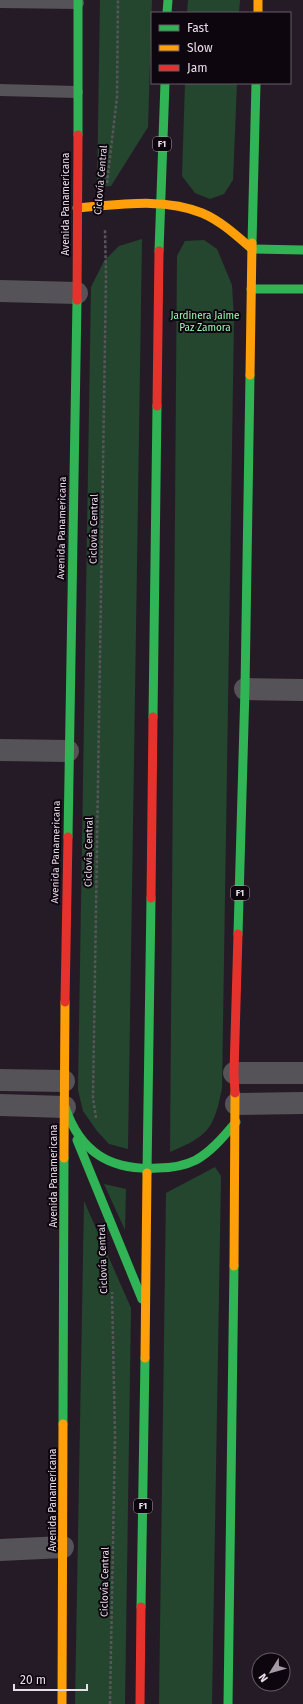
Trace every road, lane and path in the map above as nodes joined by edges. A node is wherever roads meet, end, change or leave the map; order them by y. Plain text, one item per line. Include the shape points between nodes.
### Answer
1 (118, 0) edge
2 (168, 0) edge
3 (258, 0) edge
4 (0, 2) edge
5 (78, 2) edge
6 (167, 12) edge
7 (258, 12) edge
8 (165, 84) edge
9 (256, 84) edge
10 (0, 90) edge
11 (77, 92) junction
12 (160, 205) junction
13 (105, 207) junction
14 (77, 208) junction
15 (252, 249) junction
16 (303, 250) edge
17 (251, 289) junction
18 (303, 289) edge
19 (0, 291) edge
20 (77, 293) junction
21 (245, 689) junction
22 (303, 690) edge
23 (0, 750) edge
24 (68, 751) junction
25 (234, 1073) junction
26 (303, 1073) edge
27 (0, 1080) edge
28 (64, 1081) junction
29 (303, 1103) edge
30 (0, 1105) edge
31 (65, 1107) junction
32 (236, 1113) junction
33 (96, 1120) dead end
34 (74, 1131) junction
35 (147, 1170) junction
36 (112, 1285) dead end
37 (145, 1308) junction
38 (63, 1547) junction
39 (0, 1550) edge
40 (62, 1704) edge
41 (110, 1704) edge
42 (140, 1704) edge
43 (228, 1704) edge

1 - 13 path, Ciclovía Central via 118,98
2 - 6 main road
3 - 7 main road
4 - 5 lane
5 - 11 main road, Avenida Panamericana
8 - 12 main road, F1
9 - 15 main road, F1
10 - 11 lane
11 - 14 main road, Avenida Panamericana
12 - 13 main road
12 - 15 main road via 194,210 224,225
12 - 35 main road, F1
13 - 14 main road
13 - 33 path, Ciclovía Central via 93,1098
14 - 20 main road, Avenida Panamericana
15 - 16 main road
15 - 17 main road, F1
17 - 18 main road
17 - 21 main road, F1
19 - 20 street
20 - 24 main road, Avenida Panamericana
21 - 22 street
21 - 25 main road, F1
23 - 24 street
24 - 28 main road, Avenida Panamericana
25 - 26 street
25 - 32 main road, F1
27 - 28 street
28 - 31 main road, Avenida Panamericana
29 - 32 street
30 - 31 street
31 - 34 main road
31 - 38 main road, Avenida Panamericana
32 - 35 main road via 214,1147 198,1158 180,1166
32 - 43 main road, F1
34 - 35 main road via 82,1142 105,1160 118,1166
34 - 37 main road
35 - 37 main road, F1
36 - 41 path, Ciclovía Central via 115,1436
37 - 42 main road, F1
38 - 39 street
38 - 40 main road, Avenida Panamericana

